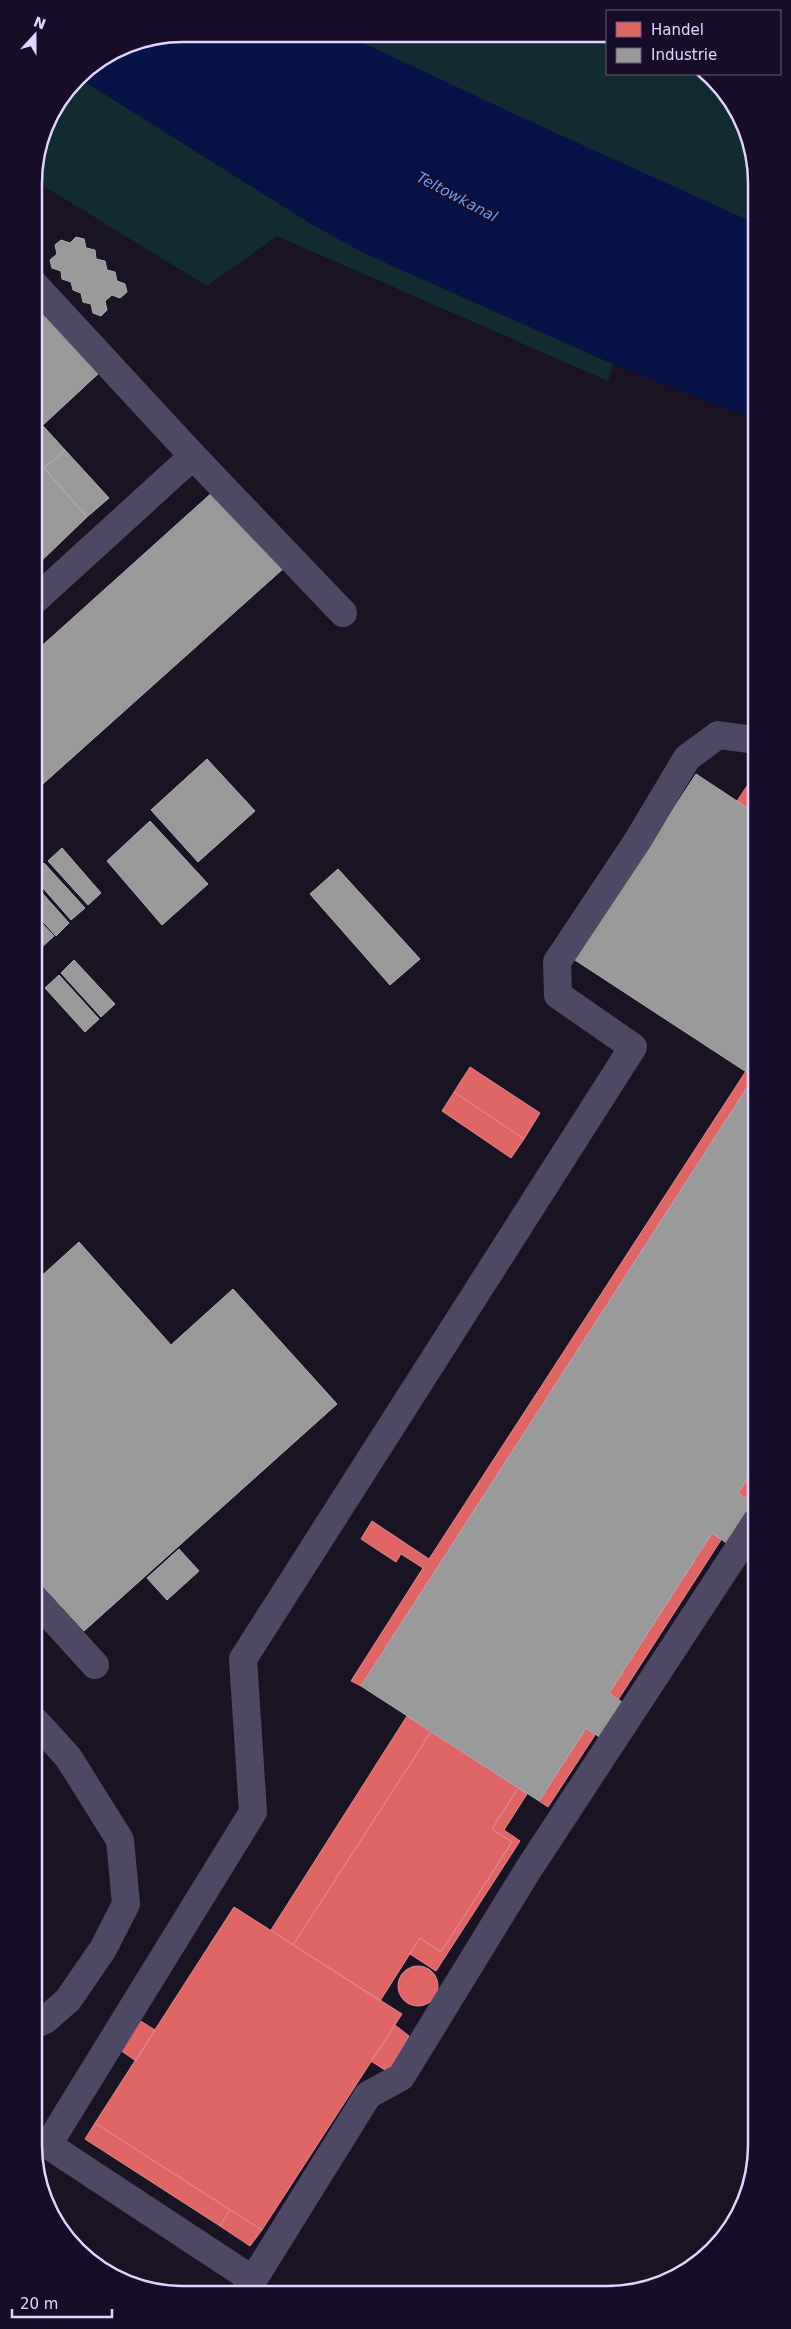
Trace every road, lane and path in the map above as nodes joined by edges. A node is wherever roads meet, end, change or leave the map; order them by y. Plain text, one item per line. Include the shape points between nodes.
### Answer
1 (43, 294) edge
2 (193, 456) junction
3 (43, 593) edge
4 (343, 613) dead end
5 (748, 739) edge
6 (748, 1534) edge
7 (42, 1607) edge
8 (95, 1664) dead end
9 (42, 1729) edge
10 (42, 2021) edge
11 (43, 2153) edge
12 (43, 2155) edge
13 (249, 2286) edge

1 - 2 lane
2 - 3 lane
2 - 4 lane
5 - 11 lane via 718,735 686,758 638,840 557,962 558,995 632,1047 243,1659 252,1812
6 - 13 lane via 528,1870 401,2078 368,2095
7 - 8 lane
9 - 10 lane via 68,1757 120,1840 126,1904 103,1949 68,2000
12 - 13 lane

